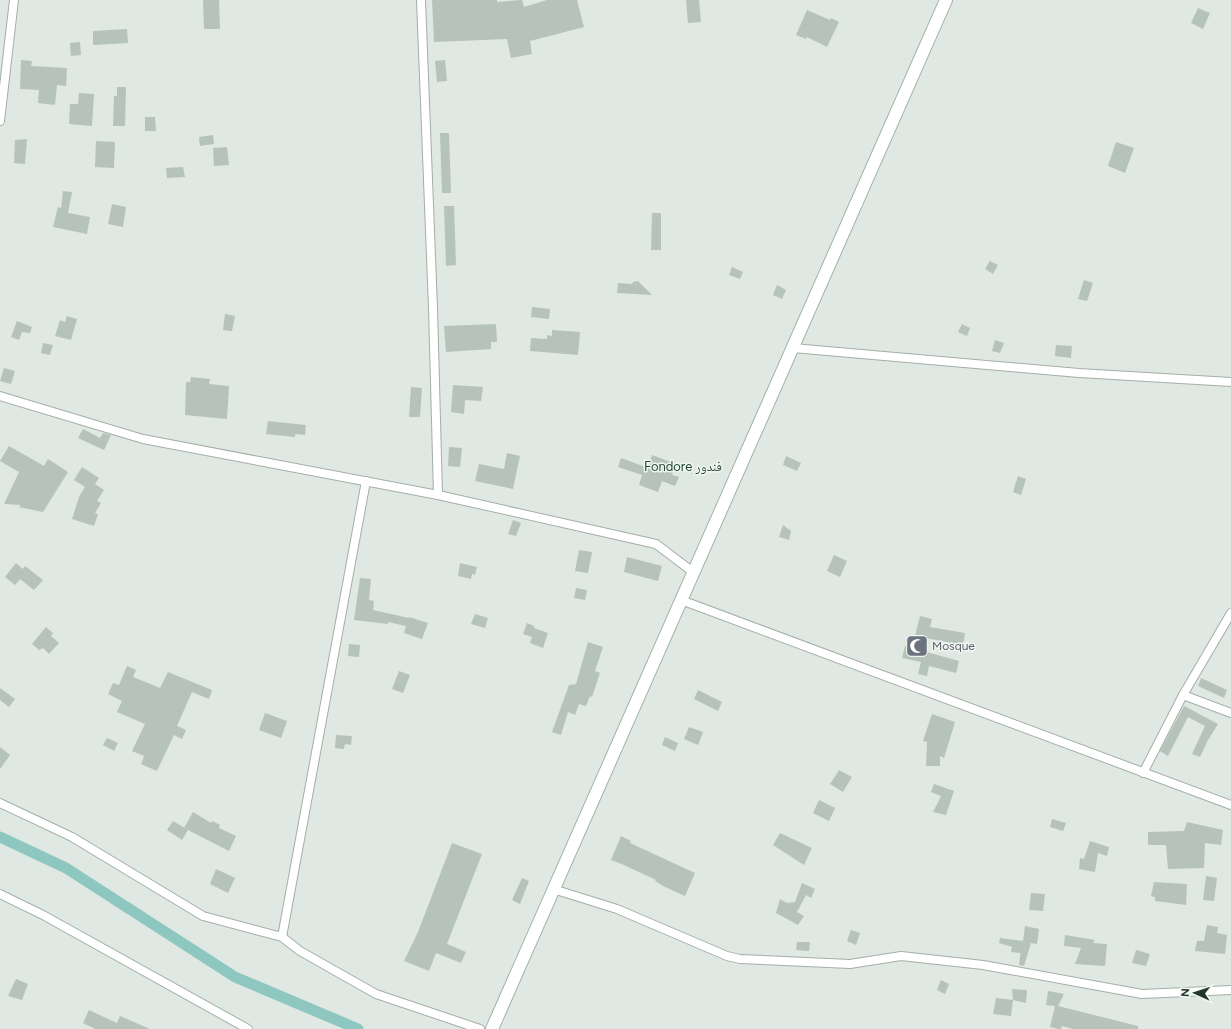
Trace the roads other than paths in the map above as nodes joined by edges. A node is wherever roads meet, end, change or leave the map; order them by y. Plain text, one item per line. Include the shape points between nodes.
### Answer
1 (14, 0) edge
2 (420, 0) edge
3 (946, 0) edge
4 (0, 121) edge
5 (793, 348) junction
6 (1231, 382) edge
7 (0, 396) edge
8 (366, 481) junction
9 (438, 495) junction
10 (693, 572) junction
11 (681, 600) junction
12 (1231, 613) edge
13 (1183, 695) junction
14 (1231, 713) edge
15 (1143, 773) junction
16 (0, 803) edge
17 (1231, 805) edge
18 (554, 889) junction
19 (0, 894) edge
20 (282, 937) junction
21 (1231, 990) edge
22 (248, 1029) edge
23 (480, 1029) edge
24 (492, 1029) edge

1 - 4 street
2 - 9 street
3 - 5 main road
5 - 6 street via 1079,373
5 - 10 main road
7 - 8 street via 143,439
8 - 9 street
8 - 20 street
9 - 10 street via 656,544
10 - 11 main road
11 - 15 street
11 - 18 main road
12 - 13 street
13 - 14 street
13 - 15 street
15 - 17 street
16 - 20 street via 72,837 204,916
18 - 21 street via 617,909 727,956 740,959 850,964 901,956 983,965 1142,994
18 - 24 main road
19 - 22 street via 50,918
20 - 23 street via 300,951 376,994

